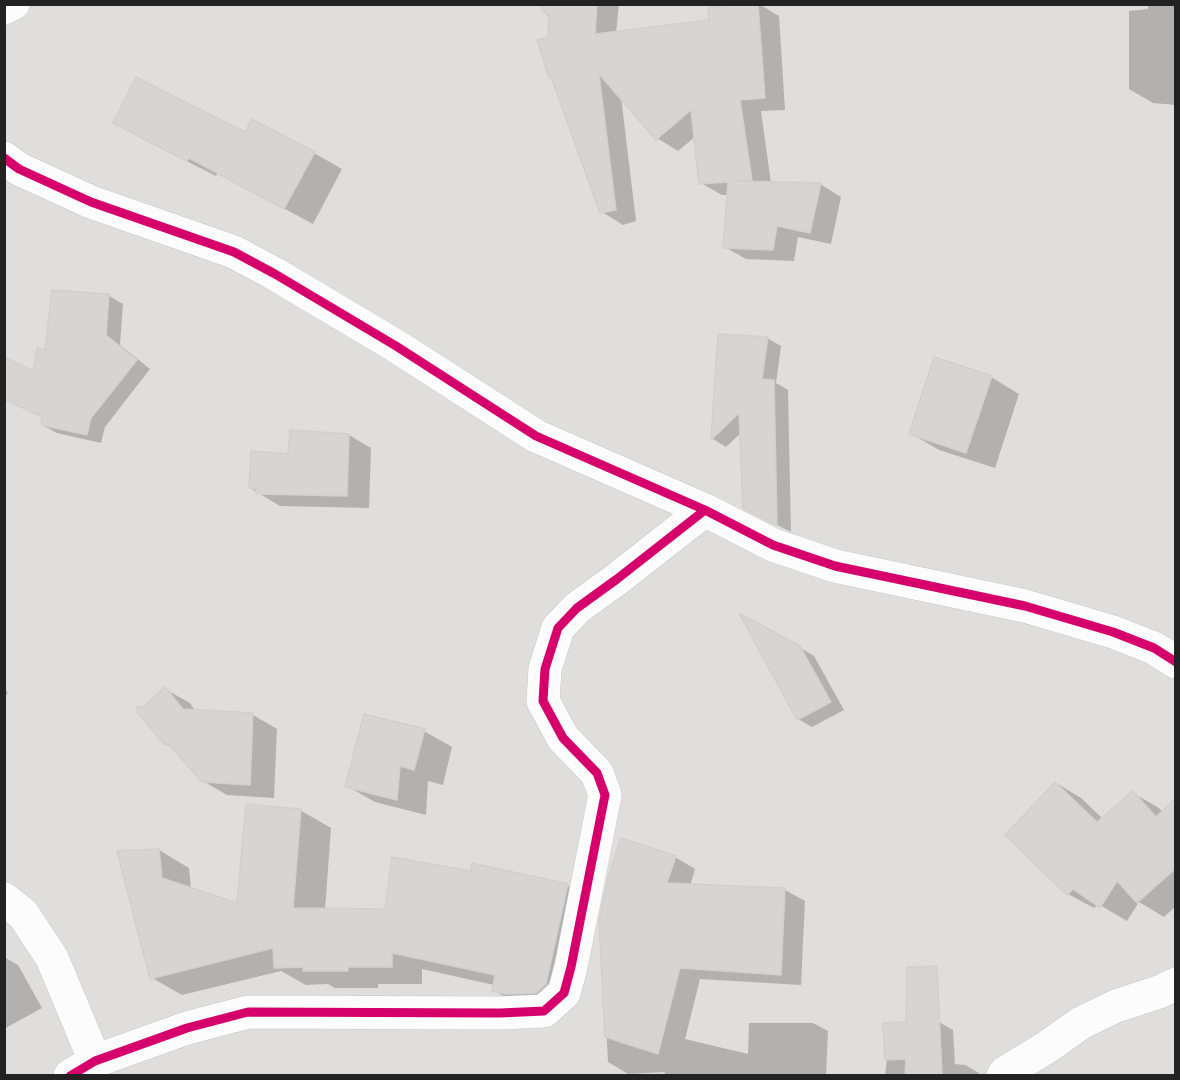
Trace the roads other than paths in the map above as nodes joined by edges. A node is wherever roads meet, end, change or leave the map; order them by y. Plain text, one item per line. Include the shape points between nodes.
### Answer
1 (13, 4) edge
2 (4, 8) edge
3 (4, 158) edge
4 (705, 510) junction
5 (1176, 662) edge
6 (4, 899) edge
7 (1176, 984) edge
8 (82, 1068) edge
9 (1003, 1076) edge

1 - 2 street
3 - 4 street via 19,169 91,202 234,252 396,346 536,436
4 - 5 street via 773,545 835,566 1025,606 1113,632 1154,648
4 - 8 street via 577,608 558,628 545,669 543,701 563,738 597,773 605,795 564,993 544,1011 248,1012 187,1029
6 - 8 street via 23,914 52,958
7 - 9 street via 1081,1023

